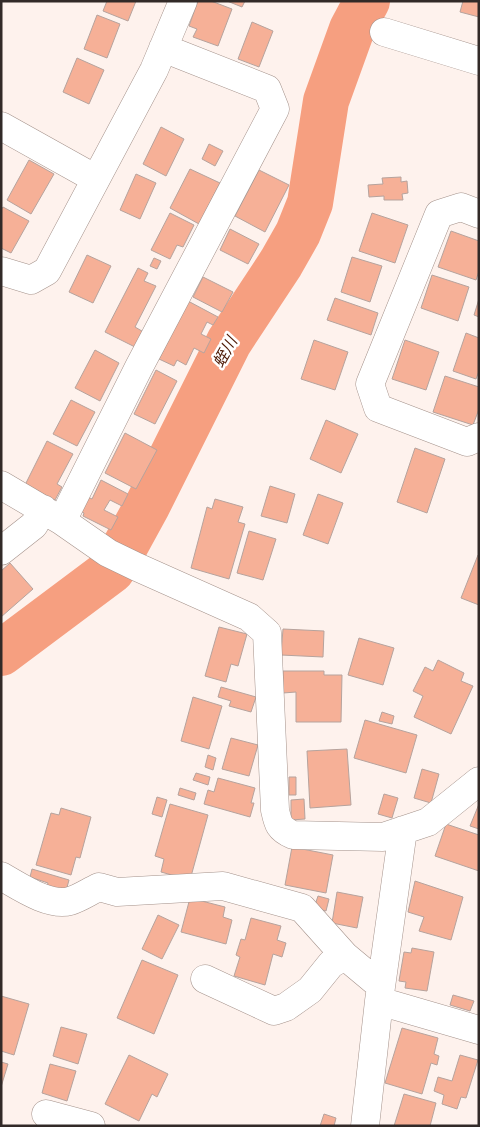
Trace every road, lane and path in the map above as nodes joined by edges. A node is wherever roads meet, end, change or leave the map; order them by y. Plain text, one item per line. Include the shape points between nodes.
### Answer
1 (183, 1) edge
2 (384, 32) dead end
3 (163, 48) junction
4 (479, 61) edge
5 (1, 126) edge
6 (96, 180) junction
7 (479, 214) edge
8 (1, 272) edge
9 (479, 437) edge
10 (1, 485) edge
11 (52, 515) junction
12 (1, 551) edge
13 (479, 781) edge
14 (403, 830) junction
15 (1, 876) edge
16 (345, 956) junction
17 (205, 979) dead end
18 (380, 994) junction
19 (479, 1030) edge
20 (46, 1114) dead end
21 (91, 1126) edge
22 (365, 1126) edge

1 - 3 street
2 - 4 street
3 - 6 street
3 - 11 street via 267,89 275,108 139,367
5 - 6 street
6 - 8 street via 47,271 31,280
7 - 9 street via 461,207 439,214 370,384 378,408 467,442
10 - 11 street
11 - 12 street
11 - 14 street via 108,553 249,617 267,633 275,810 284,831 383,837
13 - 14 street via 428,822
14 - 18 street
15 - 16 street via 54,902 70,901 99,886 117,892 223,886 302,908
16 - 17 street via 331,964 310,990 286,1008 274,1011
16 - 18 street
18 - 19 street
18 - 22 street
20 - 21 street

